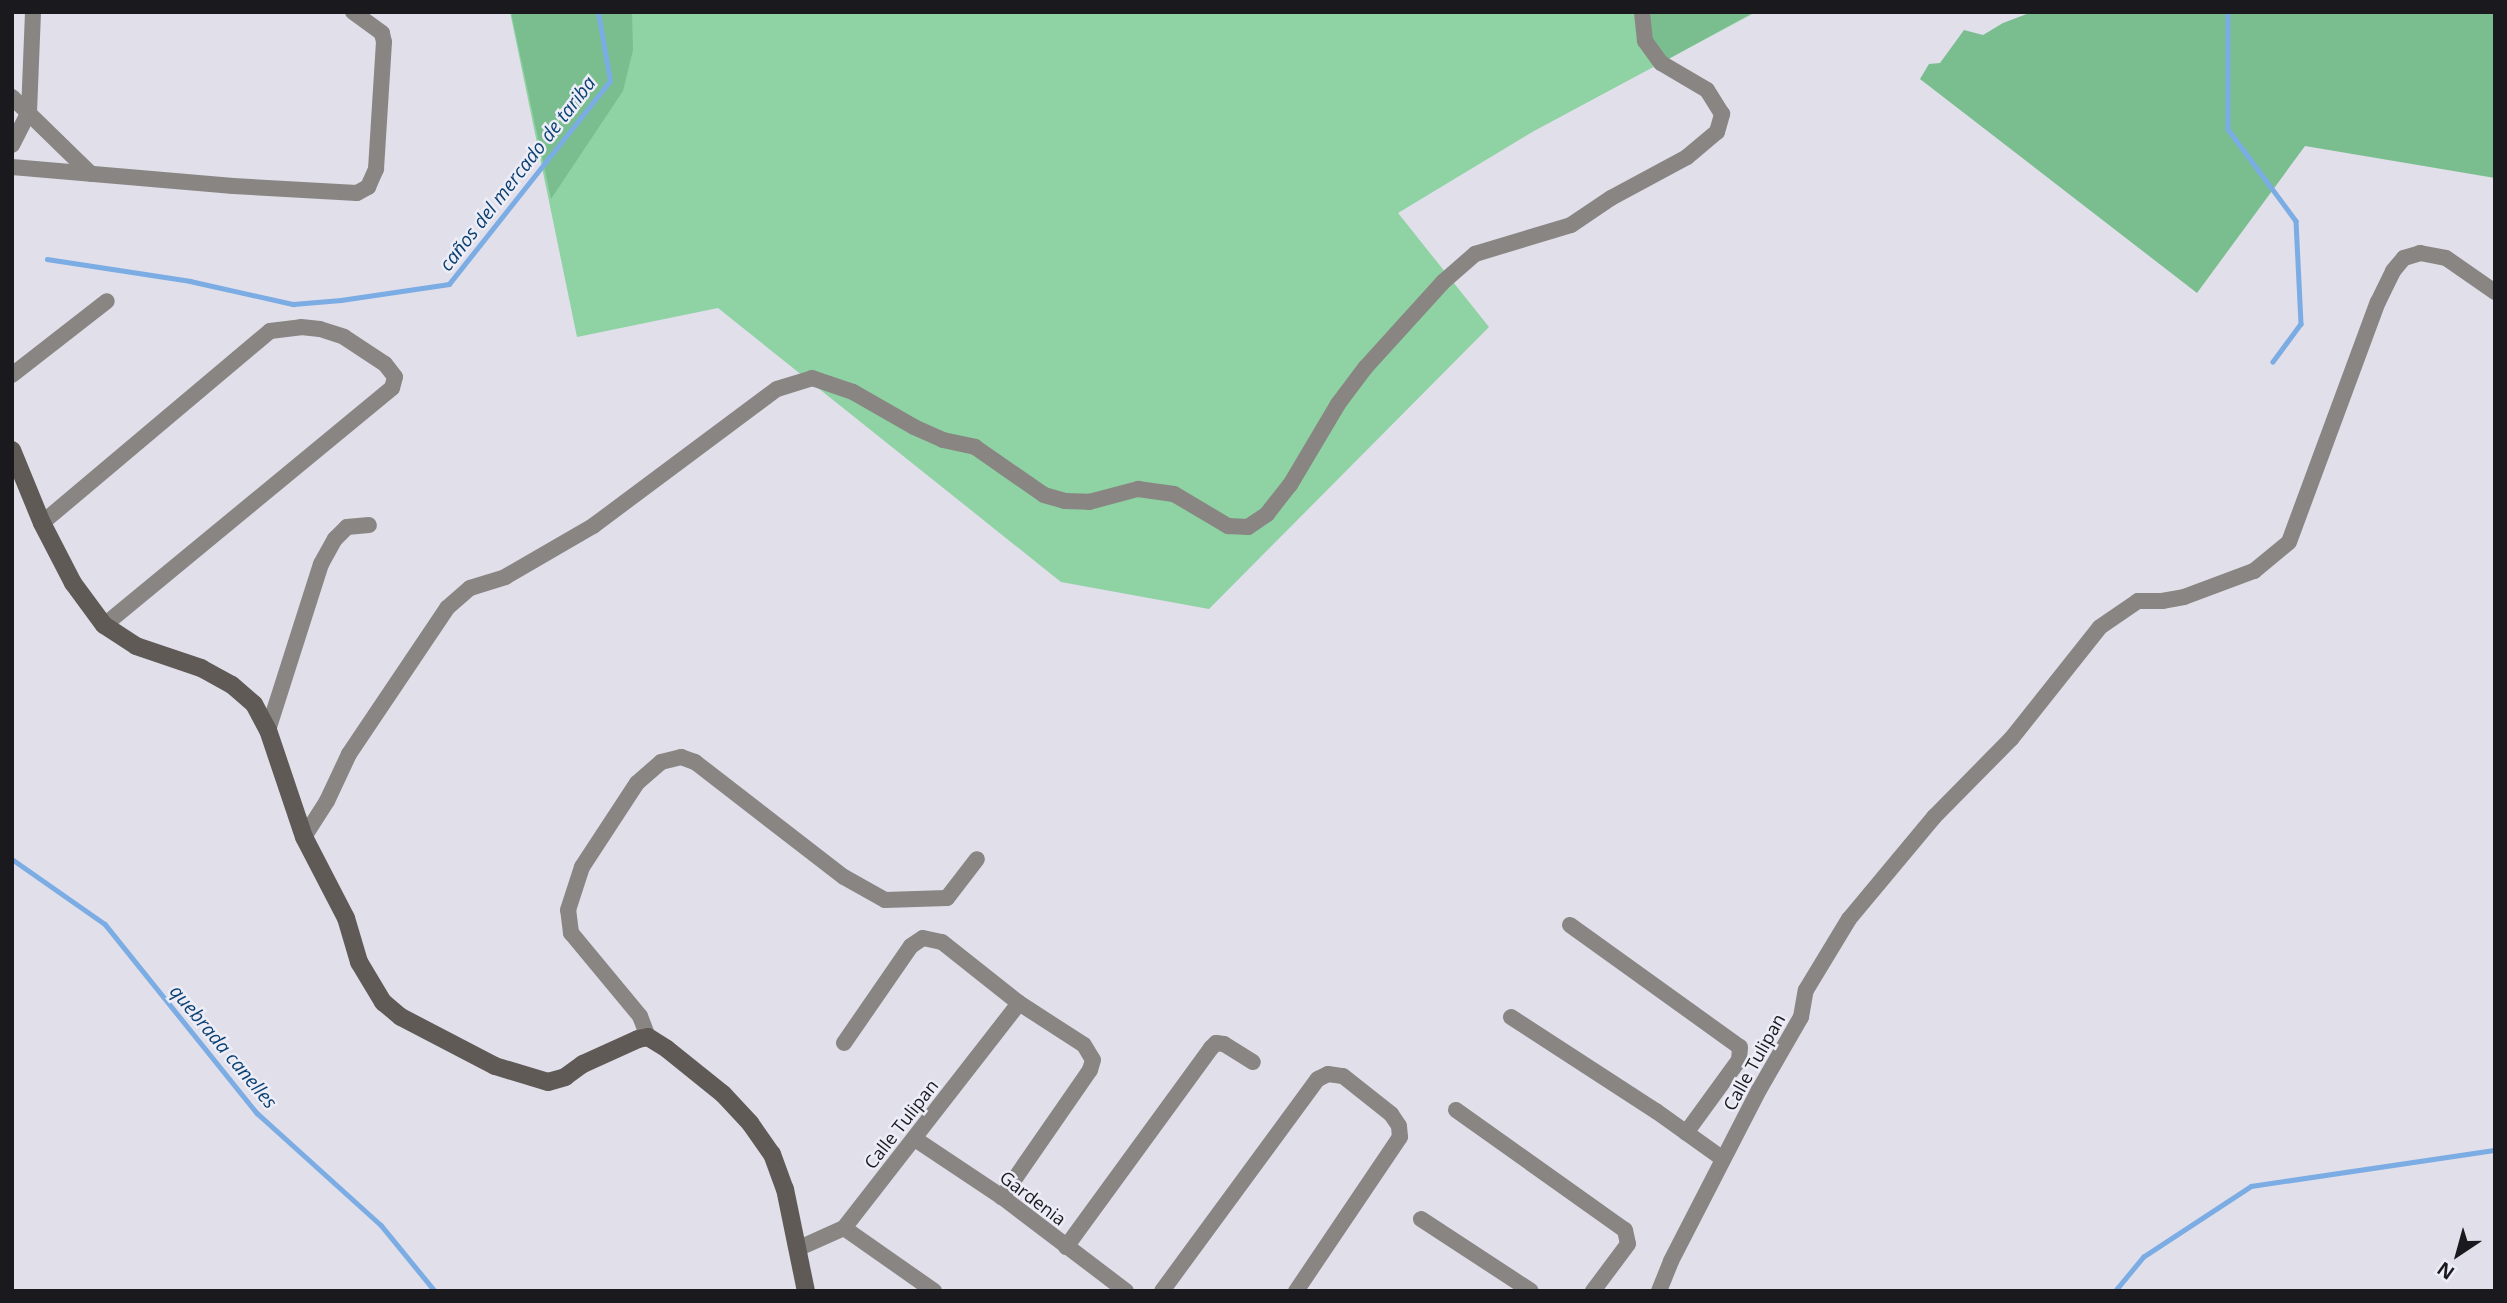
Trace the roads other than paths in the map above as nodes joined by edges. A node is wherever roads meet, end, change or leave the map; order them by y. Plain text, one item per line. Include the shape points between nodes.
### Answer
1 (33, 12) edge
2 (353, 12) edge
3 (1642, 12) edge
4 (12, 97) edge
5 (29, 112) junction
6 (12, 145) edge
7 (12, 167) edge
8 (92, 174) junction
9 (2495, 292) edge
10 (107, 302) dead end
11 (12, 375) edge
12 (12, 450) edge
13 (42, 523) junction
14 (369, 525) dead end
15 (104, 625) junction
16 (268, 730) junction
17 (304, 837) junction
18 (977, 859) dead end
19 (1570, 925) dead end
20 (1019, 1003) junction
21 (1511, 1017) dead end
22 (648, 1037) junction
23 (844, 1043) dead end
24 (1253, 1062) dead end
25 (1455, 1110) dead end
26 (1686, 1133) junction
27 (915, 1139) junction
28 (1723, 1159) junction
29 (1002, 1197) junction
30 (1421, 1219) dead end
31 (844, 1228) junction
32 (1066, 1247) junction
33 (797, 1250) junction
34 (806, 1291) edge
35 (934, 1291) edge
36 (1126, 1291) edge
37 (1162, 1291) edge
38 (1296, 1291) edge
39 (1531, 1291) edge
40 (1593, 1291) edge
41 (1659, 1291) edge

1 - 5 street
2 - 8 street via 382,33 384,42 376,169 368,187 357,193
3 - 17 street via 1645,41 1661,63 1707,90 1722,114 1717,132 1687,157 1572,225 1475,254 1365,368 1290,485 1267,514 1248,527 1228,526 1174,494 1138,489 1089,502 1065,501 1045,495 975,447 914,427 853,392 812,379 776,389 593,526 505,578 470,588 447,608 349,754
4 - 5 street
5 - 6 street
5 - 8 street
7 - 8 street
9 - 28 street, Calle Tulipan via 2446,258 2420,253 2404,258 2378,302 2289,542 2255,571 2184,597 2138,601 2101,627 2011,739 1934,817 1849,919 1806,990 1801,1017
10 - 11 street
12 - 13 street
13 - 15 street via 73,583
13 - 15 street via 270,331 301,327 344,337 385,364 395,377 392,388
14 - 16 street via 347,527 321,564
15 - 16 street via 136,646 201,668 232,685 254,704
16 - 17 street
17 - 22 street via 346,918 359,962 383,1002 401,1017 495,1066 548,1082
18 - 22 street via 947,898 885,900 844,877 695,762 681,757 661,762 637,783 582,867 568,910 571,933 640,1016
19 - 26 street via 1740,1046 1740,1060
20 - 23 street via 942,942 923,938 911,946
20 - 27 street, Calle Tulipan
20 - 29 street via 1084,1045 1093,1060
21 - 26 street
22 - 33 street via 696,1069 723,1094 772,1154 785,1189
24 - 32 street via 1216,1043
25 - 40 street via 1625,1230 1624,1252
26 - 28 street
27 - 29 street, Gardenia
27 - 31 street, Calle Tulipan
28 - 41 street, Calle Tulipan
29 - 32 street, Gardenia
30 - 39 street
31 - 33 street, Calle Tulipan
31 - 35 street
32 - 36 street, Gardenia
33 - 34 street
37 - 38 street via 1318,1079 1328,1074 1343,1076 1391,1114 1400,1137

